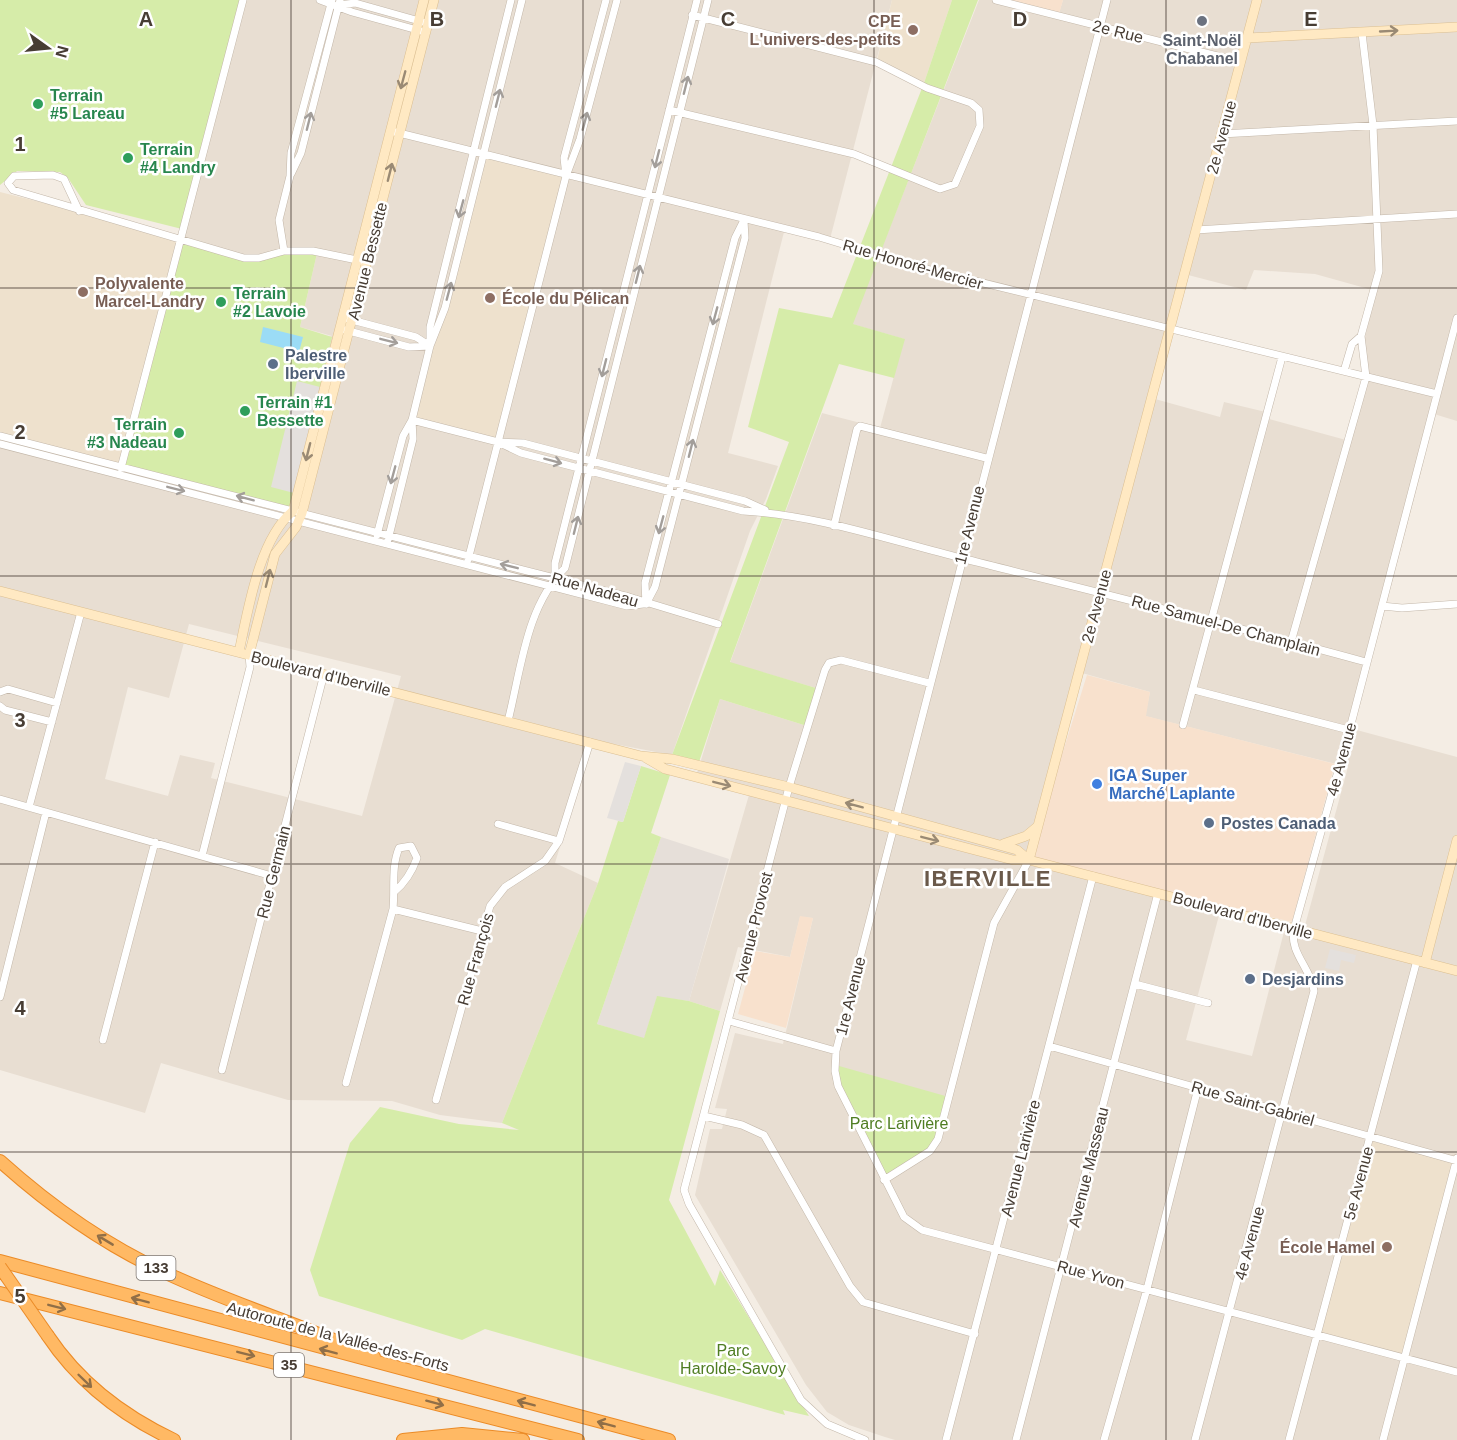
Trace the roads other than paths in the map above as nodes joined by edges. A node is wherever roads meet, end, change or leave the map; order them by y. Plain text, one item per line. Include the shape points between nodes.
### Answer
1 (243, 0) edge
2 (320, 0) edge
3 (424, 0) edge
4 (434, 0) edge
5 (511, 0) edge
6 (522, 0) edge
7 (606, 0) edge
8 (616, 0) edge
9 (697, 0) edge
10 (708, 0) edge
11 (996, 0) edge
12 (1107, 0) edge
13 (1257, 0) edge
14 (335, 2) edge
15 (692, 15) junction
16 (703, 18) junction
17 (1100, 26) junction
18 (423, 27) junction
19 (1457, 27) edge
20 (1362, 33) junction
21 (504, 36) junction
22 (1247, 38) junction
23 (513, 39) junction
24 (594, 47) junction
25 (604, 49) junction
26 (1240, 62) junction
27 (680, 65) junction
28 (690, 67) junction
29 (669, 110) junction
30 (679, 112) junction
31 (1457, 121) edge
32 (1373, 125) junction
33 (390, 130) junction
34 (400, 133) junction
35 (1221, 134) junction
36 (475, 152) junction
37 (485, 155) junction
38 (566, 176) junction
39 (648, 196) junction
40 (657, 198) junction
41 (79, 211) junction
42 (1457, 214) edge
43 (1375, 219) junction
44 (744, 220) junction
45 (1196, 230) junction
46 (180, 237) junction
47 (284, 251) junction
48 (356, 260) junction
49 (367, 262) junction
50 (724, 279) junction
51 (734, 282) junction
52 (1029, 295) junction
53 (341, 317) junction
54 (1457, 318) edge
55 (352, 321) junction
56 (338, 329) junction
57 (1169, 330) junction
58 (349, 331) junction
59 (613, 332) junction
60 (623, 334) junction
61 (1361, 336) junction
62 (430, 346) junction
63 (1282, 357) junction
64 (1344, 371) junction
65 (1366, 377) junction
66 (1437, 394) junction
67 (689, 415) junction
68 (699, 418) junction
69 (412, 420) junction
70 (1, 440) edge
71 (498, 441) junction
72 (986, 458) junction
73 (581, 459) junction
74 (84, 461) junction
75 (592, 461) junction
76 (121, 466) junction
77 (579, 468) junction
78 (590, 470) junction
79 (119, 474) junction
80 (671, 482) junction
81 (682, 485) junction
82 (670, 491) junction
83 (679, 494) junction
84 (770, 512) junction
85 (295, 515) junction
86 (834, 526) junction
87 (377, 537) junction
88 (388, 540) junction
89 (469, 556) junction
90 (961, 558) junction
91 (467, 564) junction
92 (555, 578) junction
93 (549, 585) junction
94 (0, 591) edge
95 (1100, 592) junction
96 (251, 597) junction
97 (263, 600) junction
98 (646, 604) junction
99 (1457, 604) edge
100 (1382, 606) junction
101 (81, 612) junction
102 (1211, 621) junction
103 (718, 624) dead end
104 (1291, 642) junction
105 (239, 652) junction
106 (249, 655) junction
107 (1366, 662) junction
108 (324, 674) junction
109 (929, 683) junction
110 (1194, 690) junction
111 (0, 692) edge
112 (57, 703) junction
113 (0, 706) edge
114 (508, 721) junction
115 (52, 722) junction
116 (1184, 725) dead end
117 (1349, 730) junction
118 (590, 742) junction
119 (641, 756) junction
120 (789, 787) junction
121 (0, 799) edge
122 (786, 800) junction
123 (29, 807) junction
124 (46, 812) junction
125 (895, 816) junction
126 (498, 824) dead end
127 (1038, 826) junction
128 (892, 829) junction
129 (1457, 840) edge
130 (559, 841) junction
131 (155, 843) junction
132 (996, 844) junction
133 (202, 856) junction
134 (1029, 860) junction
135 (1453, 874) edge
136 (272, 876) junction
137 (1093, 876) junction
138 (394, 892) junction
139 (1158, 893) junction
140 (393, 909) junction
141 (1294, 928) junction
142 (482, 931) junction
143 (1421, 962) junction
144 (1457, 971) edge
145 (1135, 984) junction
146 (0, 997) edge
147 (1208, 1003) dead end
148 (729, 1021) junction
149 (103, 1040) dead end
150 (1049, 1046) junction
151 (836, 1051) junction
152 (1114, 1064) junction
153 (222, 1070) dead end
154 (345, 1083) dead end
155 (1198, 1088) junction
156 (436, 1100) dead end
157 (1284, 1112) junction
158 (704, 1116) junction
159 (1370, 1136) junction
160 (1457, 1160) edge
161 (0, 1161) edge
162 (884, 1180) junction
163 (997, 1249) junction
164 (0, 1261) edge
165 (1062, 1266) junction
166 (0, 1267) edge
167 (1147, 1289) junction
168 (0, 1293) edge
169 (1231, 1311) junction
170 (975, 1334) junction
171 (1318, 1334) junction
172 (1405, 1358) junction
173 (405, 1371) junction
174 (1457, 1372) edge
175 (174, 1440) edge
176 (403, 1440) edge
177 (522, 1440) edge
178 (578, 1440) edge
179 (669, 1440) edge
180 (865, 1440) edge
181 (946, 1440) edge
182 (1016, 1440) edge
183 (1104, 1440) edge
184 (1196, 1440) edge
185 (1289, 1440) edge
186 (1383, 1440) edge

1 - 46 street
2 - 14 street
3 - 18 street, Avenue Bessette
4 - 18 street, Avenue Bessette
5 - 21 street
6 - 23 street
7 - 24 street
8 - 25 street
9 - 15 street
10 - 16 street
11 - 17 street, 2e Rue
12 - 17 street, 1re Avenue
13 - 22 street, 2e Avenue
14 - 18 street via 355,3
14 - 47 street via 291,153 290,176 279,220
15 - 16 street
15 - 27 street
16 - 28 street
16 - 30 street via 876,62 927,88 971,103 979,110 980,126 956,184 940,189 854,154
17 - 26 street, 2e Rue
17 - 52 street, 1re Avenue
18 -> 33 street, Avenue Bessette
18 - 34 street, Avenue Bessette
20 -> 19 street
20 - 22 street
20 - 32 street
21 - 23 street
21 - 36 street
22 - 26 street, 2e Avenue
37 -> 23 street
24 - 25 street
24 - 38 street via 564,158
38 -> 25 street via 576,154
26 - 35 street, 2e Avenue
27 - 28 street
27 - 29 street
30 -> 28 street
29 - 30 street
29 -> 39 street
30 - 40 street
31 - 32 street
32 - 35 street
32 - 43 street
33 - 34 street, Rue Honoré-Mercier
33 - 48 street, Avenue Bessette
34 - 36 street, Rue Honoré-Mercier
49 -> 34 street, Avenue Bessette
35 - 45 street, 2e Avenue
36 - 37 street, Rue Honoré-Mercier
36 -> 62 street via 430,327
37 - 38 street, Rue Honoré-Mercier
62 -> 37 street via 445,309
38 - 39 street, Rue Honoré-Mercier
38 - 71 street
39 - 40 street, Rue Honoré-Mercier
39 - 59 street
40 - 44 street, Rue Honoré-Mercier
60 -> 40 street
41 - 41 street via 13,190 8,183 14,176 53,175 64,179
41 - 46 street
42 - 43 street
43 - 45 street
43 - 61 street via 1378,279
44 - 50 street
44 - 51 street
44 - 52 street, Rue Honoré-Mercier
45 - 57 street, 2e Avenue
46 - 47 street via 244,258
46 - 76 street
47 - 48 street via 313,251
48 - 49 street
48 - 53 street, Avenue Bessette
49 - 55 street, Avenue Bessette
50 - 51 street
50 -> 67 street
51 - 68 street
52 - 57 street, Rue Honoré-Mercier
52 - 72 street, 1re Avenue
53 - 55 street
53 - 56 street, Avenue Bessette
54 - 66 street, 4e Avenue
55 - 58 street, Avenue Bessette
55 - 62 street via 416,337
56 - 58 street
56 -> 85 street, Avenue Bessette
57 - 63 street, Rue Honoré-Mercier
57 - 95 street, 2e Avenue
58 -> 62 street via 409,347
58 - 85 street, Avenue Bessette
59 - 60 street
59 -> 73 street
60 - 75 street
61 - 64 street via 1352,344
61 - 65 street
62 - 69 street
63 - 64 street, Rue Honoré-Mercier
63 - 102 street
64 - 65 street, Rue Honoré-Mercier
65 - 66 street, Rue Honoré-Mercier
65 - 104 street
66 - 100 street, 4e Avenue
67 - 68 street
67 - 80 street
81 -> 68 street
69 - 71 street, Rue Samuel-De Champlain
69 -> 87 street via 403,436
69 - 88 street via 413,439
70 - 74 street, Rue Nadeau
71 - 73 street, Rue Samuel-De Champlain via 523,443
71 -> 77 street, Rue Samuel-De Champlain via 521,453
71 - 89 street
72 - 86 street via 864,425 857,429
72 - 90 street, 1re Avenue
73 - 75 street, Rue Samuel-De Champlain
73 - 77 street
74 - 76 street, Rue Nadeau
74 - 79 street, Rue Nadeau
75 - 78 street
75 - 80 street, Rue Samuel-De Champlain
76 - 79 street
85 -> 76 street, Rue Nadeau
77 - 78 street, Rue Samuel-De Champlain
77 - 92 street via 555,563
78 - 82 street, Rue Samuel-De Champlain
92 -> 78 street via 564,568
79 -> 85 street, Rue Nadeau
80 - 81 street, Rue Samuel-De Champlain
80 - 82 street
81 - 83 street
81 - 84 street, Rue Samuel-De Champlain via 745,501
82 - 83 street, Rue Samuel-De Champlain
82 -> 98 street via 645,583
83 - 84 street, Rue Samuel-De Champlain via 743,511
83 - 98 street via 656,587
84 - 86 street, Rue Samuel-De Champlain
85 - 87 street, Rue Nadeau
85 - 96 street, Avenue Bessette via 267,548
97 -> 85 street, Avenue Bessette via 275,555
86 - 90 street, Rue Samuel-De Champlain
87 - 88 street, Rue Nadeau
88 - 89 street, Rue Nadeau
88 - 91 street, Rue Nadeau
89 - 91 street
92 -> 89 street, Rue Nadeau
90 - 95 street, Rue Samuel-De Champlain
90 - 109 street, 1re Avenue
91 - 93 street, Rue Nadeau
92 - 93 street
92 - 98 street, Rue Nadeau
93 - 98 street, Rue Nadeau via 627,606
93 - 114 street via 536,611
94 - 101 street, Boulevard d'Iberville
95 - 102 street, Rue Samuel-De Champlain
95 - 127 street, 2e Avenue
96 - 97 street
96 - 105 street, Avenue Bessette
97 - 106 street, Avenue Bessette
98 - 103 street
99 - 100 street
100 - 107 street, 4e Avenue
101 - 105 street, Boulevard d'Iberville
101 - 112 street
102 - 104 street, Rue Samuel-De Champlain
102 - 110 street
104 - 107 street, Rue Samuel-De Champlain
105 - 106 street, Boulevard d'Iberville
106 - 108 street, Boulevard d'Iberville
106 - 133 street via 250,667
107 - 117 street, 4e Avenue
108 - 114 street, Boulevard d'Iberville
108 - 136 street, Rue Germain
109 - 120 street, Avenue Provost via 841,660 829,663
109 - 125 street, 1re Avenue
110 - 116 street
110 - 117 street
111 - 112 street via 8,689
112 - 115 street
113 - 115 street
114 - 118 street, Boulevard d'Iberville
115 - 123 street
117 - 141 street, 4e Avenue
118 - 119 street, Boulevard d'Iberville
118 - 130 street, Rue François
119 - 120 street, Boulevard d'Iberville via 672,759
119 -> 122 street, Boulevard d'Iberville via 665,769
120 - 122 street, Avenue Provost
125 -> 120 street, Boulevard d'Iberville
121 - 123 street
122 - 128 street, Boulevard d'Iberville
122 - 148 street, Avenue Provost
123 - 124 street
124 - 131 street
124 - 146 street
125 - 128 street, 1re Avenue
125 - 132 street, Boulevard d'Iberville
126 - 130 street
127 - 132 street via 1009,844
127 - 134 street, 2e Avenue
128 -> 134 street, Boulevard d'Iberville via 1013,860
128 - 151 street, 1re Avenue
129 - 135 street, 5e Avenue
130 - 142 street, Rue François via 545,861 505,887 490,906
131 - 133 street
131 - 149 street
132 - 134 street, Boulevard d'Iberville via 1017,850
133 - 136 street
134 - 137 street, Boulevard d'Iberville
134 - 162 street, 2e Avenue via 994,923 938,1139 930,1151
135 - 143 street, 5e Avenue
136 - 153 street, Rue Germain
137 - 139 street, Boulevard d'Iberville
137 - 150 street, Avenue Larivière
138 - 138 street via 414,867 417,858 411,846 399,848 396,855
138 - 140 street
139 - 141 street, Boulevard d'Iberville
139 - 145 street, Avenue Masseau
140 - 142 street
140 - 154 street
141 - 143 street, Boulevard d'Iberville
141 - 157 street, 4e Avenue via 1294,950 1310,972 1314,991
142 - 156 street, Rue François
143 - 144 street, Boulevard d'Iberville
143 - 159 street, 5e Avenue
145 - 147 street
145 - 152 street, Avenue Masseau
148 - 151 street
148 - 158 street, Avenue Provost
150 - 152 street, Rue Saint-Gabriel
150 - 163 street, Avenue Larivière
151 - 162 street, Rue Yvon via 835,1071 841,1096
152 - 155 street, Rue Saint-Gabriel
152 - 165 street, Avenue Masseau
155 - 157 street, Rue Saint-Gabriel
155 - 167 street
157 - 159 street, Rue Saint-Gabriel
157 - 169 street, 4e Avenue
158 - 170 street via 764,1135 850,1286 863,1302
158 - 180 street, Avenue Provost via 684,1192 801,1400 826,1424
159 - 160 street, Rue Saint-Gabriel
159 - 171 street, 5e Avenue
160 - 172 street
173 -> 161 highway, 133 via 147,1264 73,1219
162 - 163 street, Rue Yvon via 904,1217 915,1226
163 - 165 street, Rue Yvon
163 - 170 street, Avenue Larivière
173 -> 164 highway, Autoroute de la Vallée-des-Forts / 35
165 - 167 street, Rue Yvon
165 - 182 street, Avenue Masseau
166 -> 175 highway, bridge via 76,1372 138,1422
167 - 169 street, Rue Yvon
167 - 183 street
168 -> 178 highway, 35
169 - 171 street, Rue Yvon
169 - 184 street, 4e Avenue
170 - 181 street, Avenue Larivière
171 - 172 street, Rue Yvon
171 - 185 street, 5e Avenue
172 - 174 street, Rue Yvon
172 - 186 street
179 -> 173 highway, Autoroute de la Vallée-des-Forts / 35
176 - 177 highway via 446,1434

